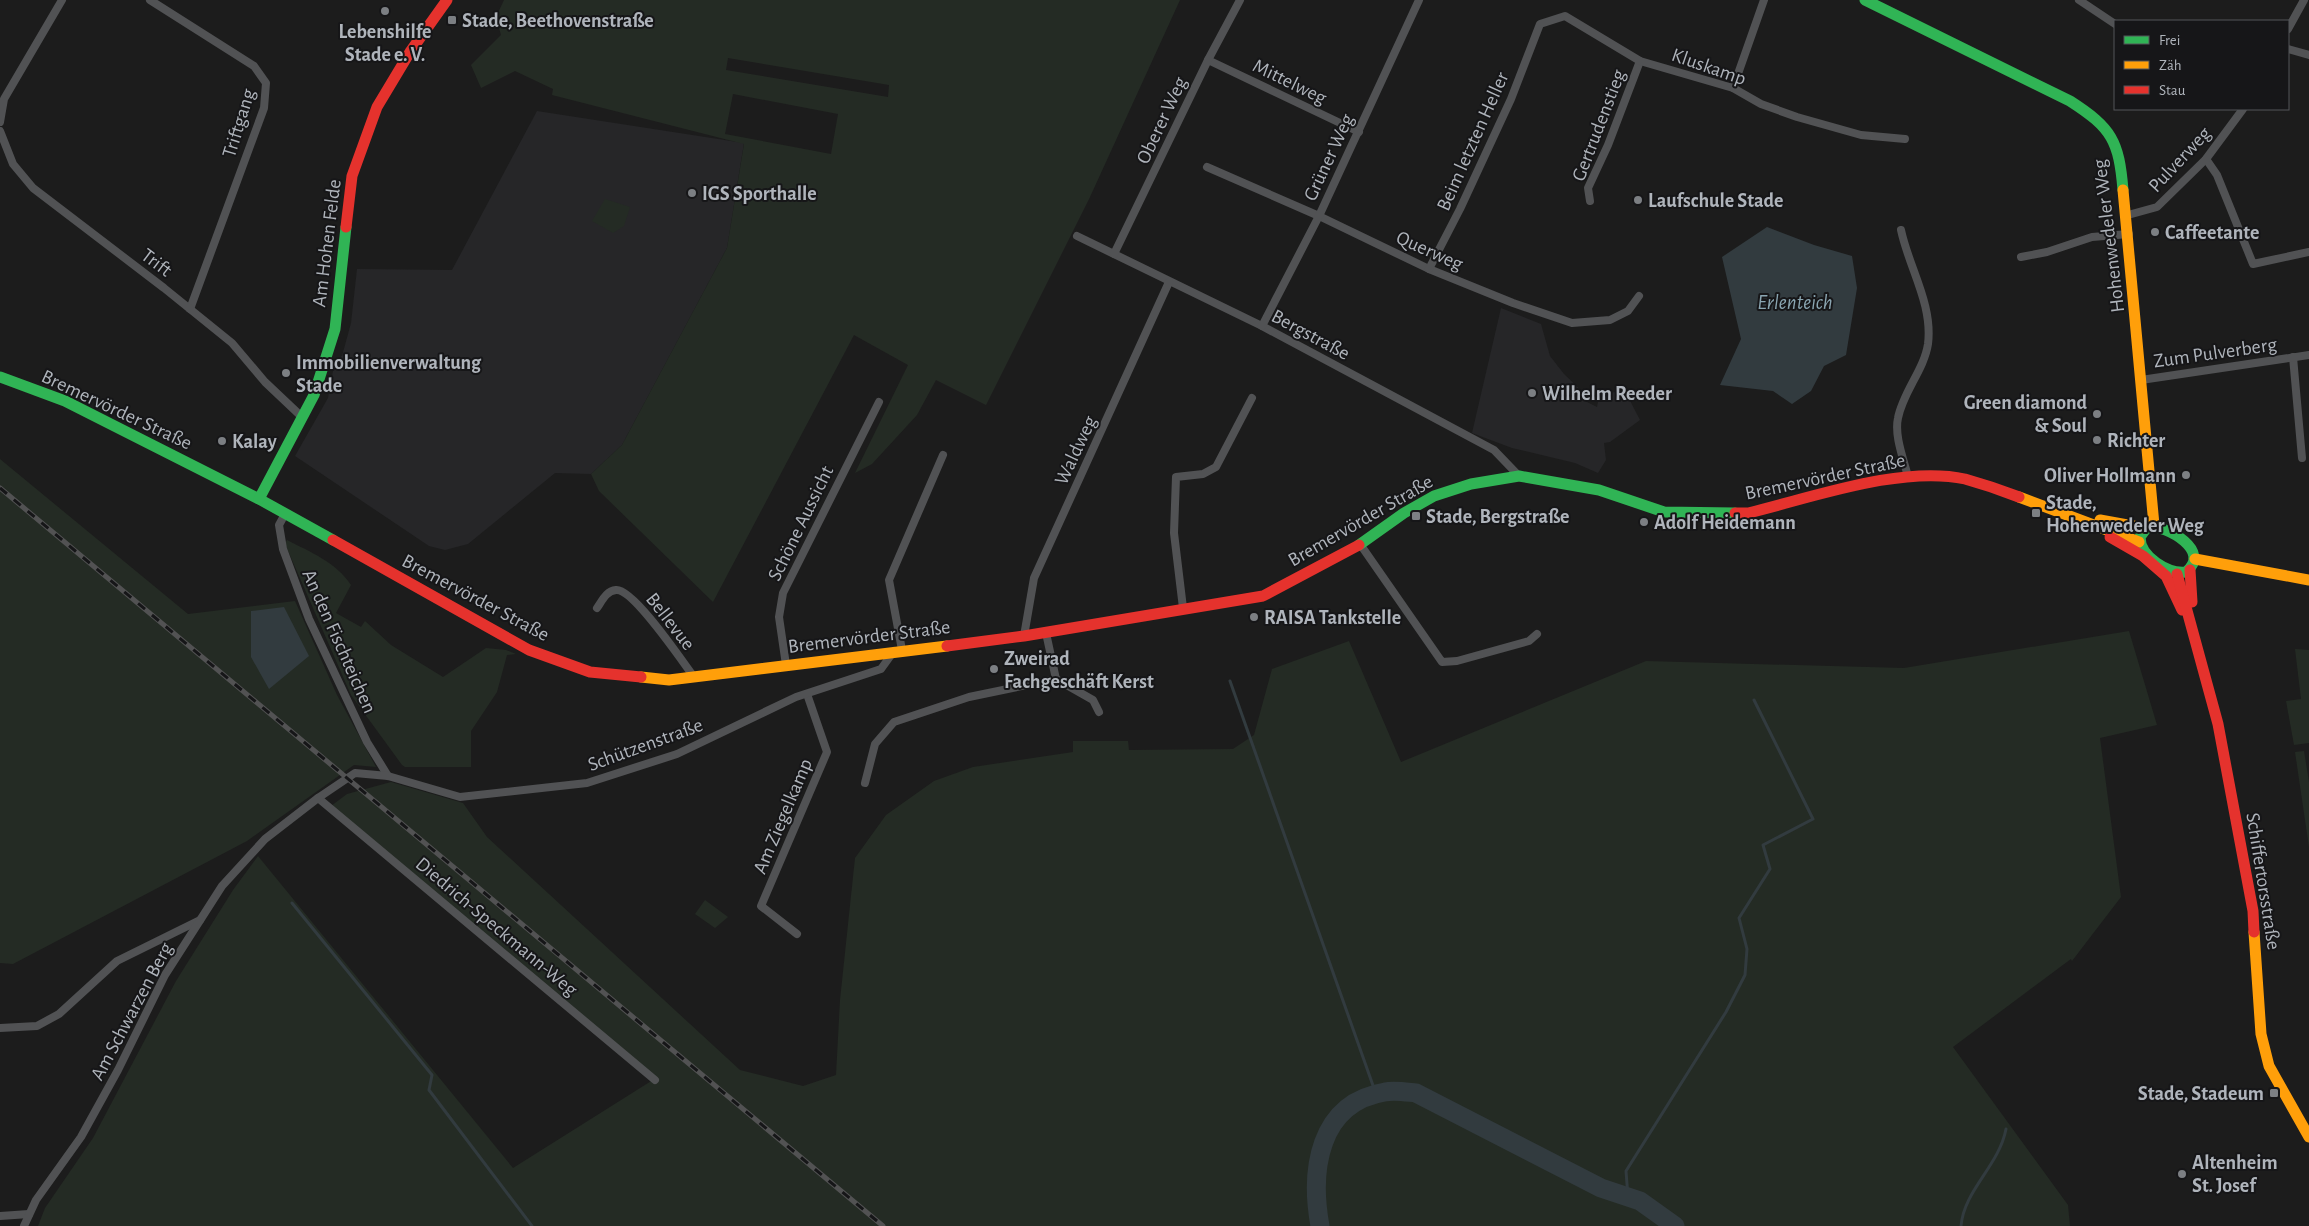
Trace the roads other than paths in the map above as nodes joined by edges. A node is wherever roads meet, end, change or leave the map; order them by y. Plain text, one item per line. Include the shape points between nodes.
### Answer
1 (62, 0) edge
2 (150, 0) edge
3 (447, 0) edge
4 (1240, 0) edge
5 (1419, 0) edge
6 (1764, 0) edge
7 (1865, 0) edge
8 (2079, 0) edge
9 (2304, 0) edge
10 (2114, 23) edge
11 (1540, 24) joint
12 (2289, 27) edge
13 (2289, 49) edge
14 (2309, 55) edge
15 (1208, 60) junction
16 (1640, 61) junction
17 (1733, 88) junction
18 (2241, 110) edge
19 (0, 122) edge
20 (0, 131) edge
21 (1359, 132) junction
22 (1905, 139) dead end
23 (2206, 159) junction
24 (1207, 167) dead end
25 (1590, 201) dead end
26 (2128, 215) junction
27 (1319, 216) junction
28 (1901, 230) dead end
29 (2129, 234) junction
30 (1077, 236) dead end
31 (2309, 252) edge
32 (1114, 254) junction
33 (2021, 257) dead end
34 (1429, 269) junction
35 (1169, 282) junction
36 (1639, 296) dead end
37 (190, 309) junction
38 (1262, 326) junction
39 (2309, 355) edge
40 (2293, 357) junction
41 (0, 377) edge
42 (2141, 380) junction
43 (1252, 398) dead end
44 (879, 402) dead end
45 (302, 417) junction
46 (943, 455) dead end
47 (2302, 458) dead end
48 (1519, 476) junction
49 (1908, 477) junction
50 (259, 499) junction
51 (282, 519) junction
52 (2083, 520) junction
53 (2149, 526) junction
54 (2139, 542) junction
55 (1360, 544) junction
56 (2195, 559) junction
57 (2190, 570) junction
58 (2177, 574) junction
59 (2309, 580) edge
60 (597, 608) dead end
61 (1182, 608) junction
62 (2191, 624) junction
63 (1046, 633) junction
64 (1537, 634) dead end
65 (1024, 636) junction
66 (898, 650) junction
67 (786, 665) junction
68 (694, 677) junction
69 (1056, 679) junction
70 (807, 694) junction
71 (1099, 712) dead end
72 (388, 776) junction
73 (865, 783) dead end
74 (318, 798) junction
75 (202, 919) junction
76 (797, 934) dead end
77 (0, 1028) edge
78 (655, 1080) dead end
79 (2309, 1137) edge
80 (29, 1214) junction
81 (0, 1216) edge
82 (24, 1226) edge

1 - 19 street via 4,99
2 - 37 street, Triftgang via 254,66 266,83 264,108
3 - 45 main road, Am Hohen Felde via 392,79 352,176 335,329 314,395
4 - 15 street, Oberer Weg
5 - 21 street, Grüner Weg
6 - 17 street
7 - 26 main road, Hohenwedeler Weg via 2070,101 2095,117 2111,136 2119,154
8 - 10 street
9 - 12 street
11 - 16 street, Kluskamp via 1565,16
11 - 34 street, Beim letzten Heller via 1511,99
13 - 14 street
15 - 21 street, Mittelweg
15 - 32 street, Oberer Weg
16 - 17 street, Kluskamp
16 - 25 street, Gertrudenstieg via 1588,188
17 - 22 street, Kluskamp via 1761,104 1797,117 1861,135
18 - 23 street, Pulverweg
20 - 37 street, Trift via 13,164 33,188
21 - 27 street, Grüner Weg
23 - 26 street, Pulverweg via 2157,207
23 - 31 street via 2217,175 2253,264
24 - 27 street, Querweg
26 - 29 main road, Hohenwedeler Weg
27 - 34 street, Querweg
27 - 38 street, Grüner Weg
28 - 49 street via 1926,309 1928,343 1898,418 1897,433
29 - 33 street via 2092,237
29 - 42 main road, Hohenwedeler Weg
30 - 32 street, Bergstraße
32 - 35 street, Bergstraße
34 - 36 street, Querweg via 1572,323 1610,320 1628,311
35 - 38 street, Bergstraße
35 - 65 street, Waldweg via 1034,578
37 - 45 street, Trift via 232,343 265,382
38 - 48 street, Bergstraße via 1494,450
39 - 40 street, Zum Pulverberg
40 - 42 street, Zum Pulverberg
40 - 47 street, Zum Pulverberg
41 - 50 main road, Bremervörder Straße via 65,401
42 - 53 main road, Hohenwedeler Weg
43 - 61 street via 1216,467 1203,474 1176,477 1174,533
44 - 67 street, Schöne Aussicht via 783,593 779,617
45 - 50 main road, Am Hohen Felde
46 - 66 street via 889,580
48 - 49 main road, Bremervörder Straße via 1599,490 1664,512 1748,514
48 - 55 main road, Bremervörder Straße via 1471,484 1434,496
49 - 52 main road, Bremervörder Straße via 1963,479 1998,488
50 - 51 main road, Bremervörder Straße
51 - 68 main road, Bremervörder Straße via 529,650 590,672 670,680
51 - 72 street, An den Fischteichen via 283,549 309,619 367,742
52 - 53 main road, Bremervörder Straße
52 - 54 main road, Bremervörder Straße
52 - 62 main road via 2103,534 2121,541 2163,572
53 - 54 main road
53 - 56 main road, Bremervörder Straße via 2165,528 2188,544 2195,553
54 - 58 main road via 2148,555
55 - 61 main road, Bremervörder Straße via 1263,596
55 - 64 street via 1442,662 1457,661 1529,641
56 - 57 main road
56 - 59 main road
57 - 58 main road
57 - 62 main road, Schiffertorsstraße
58 - 62 main road, Schiffertorsstraße
60 - 68 street, Bellevue via 605,595 614,590 625,591
61 - 63 main road, Bremervörder Straße
62 - 79 main road, Schiffertorsstraße via 2218,724 2253,911 2261,1034 2269,1066
63 - 65 main road, Bremervörder Straße
63 - 69 street
65 - 66 main road, Bremervörder Straße
66 - 67 main road, Bremervörder Straße
66 - 70 street, Schützenstraße via 882,669
67 - 68 main road, Bremervörder Straße
69 - 71 street via 1092,700
69 - 73 street via 969,697 894,722 875,744
70 - 72 street, Schützenstraße via 796,696 677,754 587,783 460,797
70 - 76 street, Am Ziegelkamp via 827,752 761,906
72 - 74 street, Am Schwarzen Berg via 356,774
74 - 75 street, Am Schwarzen Berg via 264,839 222,886
74 - 78 street, Diedrich-Speckmann-Weg
75 - 77 street via 116,961 59,1014 37,1026
75 - 80 street, Am Schwarzen Berg via 165,975 118,1070 80,1137
80 - 81 street
80 - 82 street, Am Schwarzen Berg

